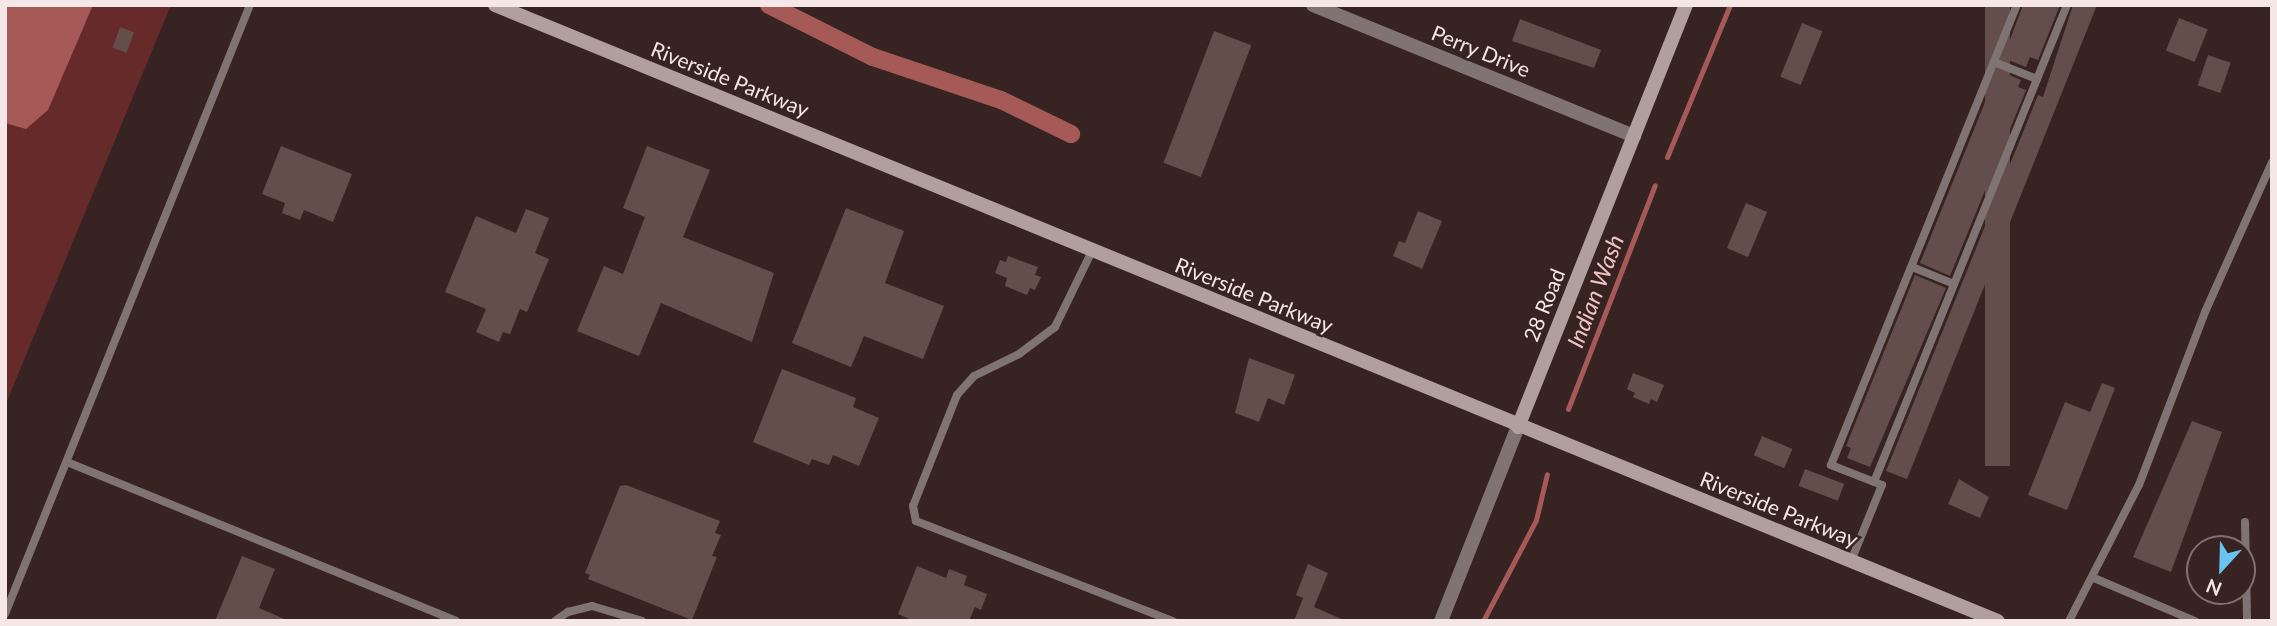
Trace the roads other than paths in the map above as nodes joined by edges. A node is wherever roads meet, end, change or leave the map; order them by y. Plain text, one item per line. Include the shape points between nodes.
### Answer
1 (250, 5) edge
2 (495, 5) edge
3 (1312, 5) edge
4 (1686, 5) edge
5 (2017, 5) edge
6 (2067, 5) edge
7 (1994, 62) junction
8 (2036, 79) junction
9 (1633, 136) junction
10 (2272, 162) edge
11 (1091, 251) junction
12 (1912, 267) junction
13 (1954, 284) junction
14 (1518, 426) junction
15 (66, 462) junction
16 (1874, 482) junction
17 (2245, 522) dead end
18 (1851, 561) junction
19 (2094, 578) junction
20 (5, 614) edge
21 (456, 621) edge
22 (555, 621) edge
23 (642, 621) edge
24 (1174, 621) edge
25 (1441, 621) edge
26 (1998, 621) edge
27 (2069, 621) edge
28 (2195, 621) edge
29 (2248, 621) edge

1 - 15 lane
2 - 11 main road, Riverside Parkway
3 - 9 street, Perry Drive
4 - 9 main road, 28 Road
5 - 7 lane
6 - 8 lane
7 - 8 lane
7 - 12 lane
8 - 13 lane
9 - 14 main road, 28 Road
10 - 19 lane via 2206,312 2139,485
11 - 14 main road, Riverside Parkway
11 - 24 lane via 1055,327 1019,354 974,376 957,395 913,506 916,521
12 - 13 lane
12 - 16 lane via 1832,465
13 - 16 lane
14 - 18 main road, Riverside Parkway
14 - 25 street, 28 Road
15 - 20 lane
15 - 21 lane
16 - 18 lane via 1882,485
17 - 29 lane
18 - 26 main road, Riverside Parkway
19 - 27 lane
19 - 28 lane
22 - 23 lane via 568,611 592,606

